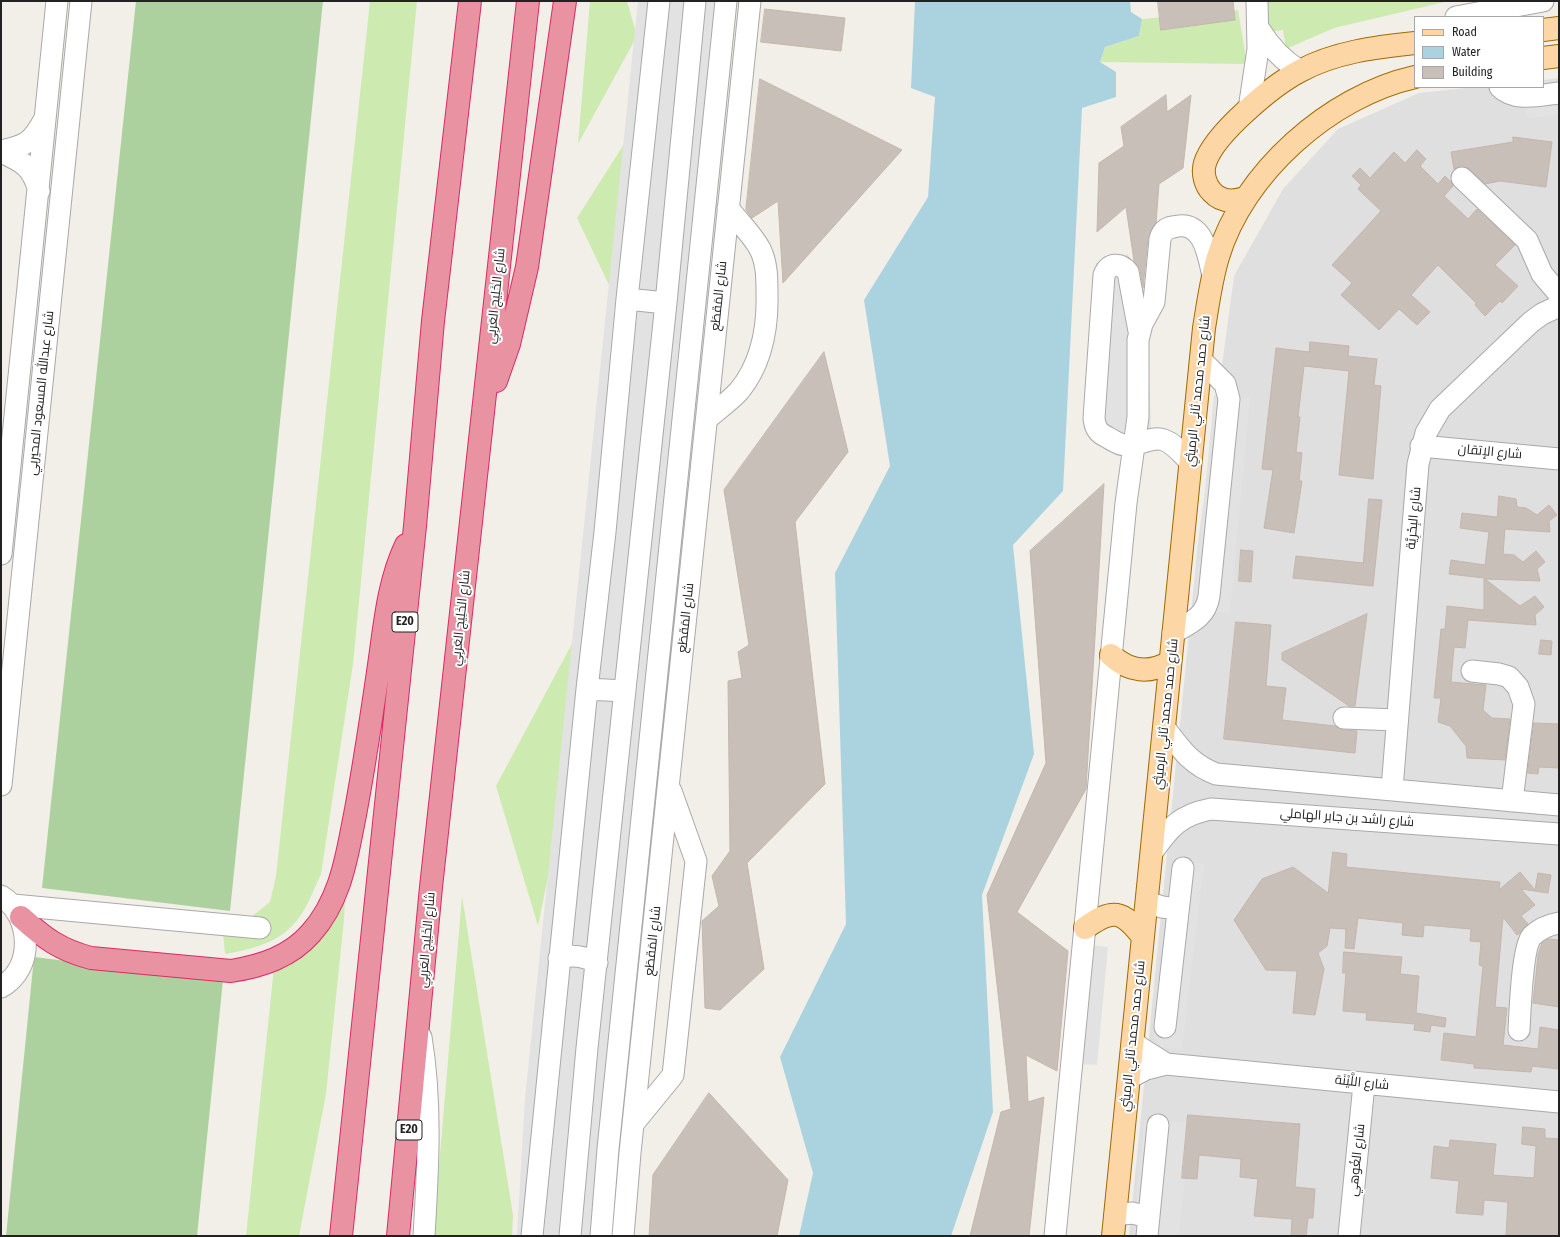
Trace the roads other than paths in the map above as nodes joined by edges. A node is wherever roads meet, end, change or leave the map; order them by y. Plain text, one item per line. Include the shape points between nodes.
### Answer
1 (57, 1) edge
2 (81, 1) edge
3 (470, 1) edge
4 (528, 1) edge
5 (565, 1) edge
6 (659, 1) edge
7 (695, 1) edge
8 (726, 1) edge
9 (750, 1) edge
10 (1257, 1) edge
11 (1543, 1) edge
12 (1461, 16) edge
13 (1559, 28) edge
14 (1259, 29) junction
15 (1544, 30) edge
16 (1414, 33) edge
17 (1405, 44) edge
18 (1559, 56) edge
19 (1544, 58) edge
20 (1300, 71) junction
21 (1414, 77) edge
22 (1502, 88) edge
23 (1559, 93) edge
24 (1249, 109) junction
25 (45, 118) junction
26 (681, 142) junction
27 (1, 152) edge
28 (708, 172) junction
29 (1462, 178) dead end
30 (39, 191) junction
31 (1245, 198) junction
32 (728, 208) junction
33 (1213, 276) junction
34 (1559, 294) edge
35 (627, 299) junction
36 (666, 303) junction
37 (1559, 306) edge
38 (1139, 332) junction
39 (1201, 360) junction
40 (19, 377) junction
41 (485, 406) junction
42 (1, 413) edge
43 (707, 419) junction
44 (1135, 445) junction
45 (1421, 446) junction
46 (1559, 459) edge
47 (1190, 462) junction
48 (415, 526) junction
49 (1, 545) edge
50 (689, 590) junction
51 (666, 593) junction
52 (632, 623) junction
53 (1173, 633) junction
54 (1111, 655) junction
55 (1170, 662) junction
56 (1472, 671) dead end
57 (587, 689) junction
58 (625, 692) junction
59 (1344, 718) dead end
60 (1397, 720) junction
61 (1164, 727) junction
62 (1, 785) edge
63 (669, 785) junction
64 (1392, 789) junction
65 (1512, 801) junction
66 (1559, 805) edge
67 (1559, 834) edge
68 (1152, 852) junction
69 (1183, 868) dead end
70 (8, 900) edge
71 (1178, 914) junction
72 (1145, 919) junction
73 (1559, 923) edge
74 (260, 928) dead end
75 (1085, 928) junction
76 (559, 958) junction
77 (596, 963) junction
78 (1, 987) edge
79 (419, 1023) junction
80 (1165, 1027) dead end
81 (1519, 1030) dead end
82 (1133, 1040) junction
83 (587, 1048) junction
84 (1166, 1064) junction
85 (1129, 1078) junction
86 (1364, 1084) junction
87 (615, 1087) junction
88 (1559, 1102) edge
89 (633, 1124) junction
90 (1158, 1125) dead end
91 (346, 1192) junction
92 (1116, 1206) junction
93 (1149, 1218) edge
94 (329, 1236) edge
95 (341, 1236) edge
96 (398, 1236) edge
97 (424, 1236) edge
98 (532, 1236) edge
99 (570, 1236) edge
100 (601, 1236) edge
101 (623, 1236) edge
102 (1055, 1236) edge
103 (1113, 1236) edge
104 (1349, 1236) edge

1 - 25 street, شارع عبدالله المسعود المحيربي
2 - 62 street, شارع عبدالله المسعود المحيربي
3 - 48 highway, E20 via 433,321
4 - 41 highway, شارع الخَلِيج العَربِي / E20
5 - 41 highway via 527,267 509,344
6 - 35 street
7 - 26 street
8 - 28 street, شارع المَقطَع
9 - 32 street, شارع المَقطَع
10 - 14 street
11 - 12 street
13 - 15 main road
14 - 20 street via 1280,58
14 - 24 street
16 - 17 street
17 - 20 main road via 1360,50 1327,59
18 - 19 main road
20 - 24 main road via 1276,86
21 - 31 main road, شارع حمد محمد ثاني الرميثي via 1362,96 1308,130
22 - 23 street via 1525,97
24 - 31 main road via 1216,145 1205,163 1204,175 1206,184 1219,197 1236,201
25 - 27 street via 30,141
25 - 30 street, شارع عبدالله المسعود المحيربي
26 - 28 street
26 - 36 street
27 - 30 street via 30,169
28 - 51 street, شارع المَقطَع
29 - 34 street via 1527,240 1542,274
30 - 40 street, شارع عبدالله المسعود المحيربي
31 - 33 main road, شارع حمد محمد ثاني الرميثي via 1218,256
32 - 43 street, شارع المَقطَع
32 - 43 street via 760,248 764,260 767,272 765,332 760,357 738,392
33 - 38 street via 1205,243 1196,230 1181,226 1166,230 1160,239 1154,302
33 - 39 main road, شارع حمد محمد ثاني الرميثي
35 - 36 street
35 - 57 street
36 - 52 street
37 - 45 street, شارع البِحْرِيَّة via 1531,322 1440,409 1429,426
38 - 44 street via 1138,417
38 - 44 street via 1128,272 1118,264 1112,265 1106,269 1104,275 1094,423 1102,435 1120,444
39 - 47 main road, شارع حمد محمد ثاني الرميثي
39 - 53 street via 1225,384 1229,399 1209,596 1202,615
40 - 42 street
40 - 49 street, شارع عبدالله المسعود المحيربي
41 - 79 highway, شارع الخَلِيج العَربِي / E20 via 431,887
43 - 50 street, شارع المَقطَع
44 - 47 street via 1149,440 1163,440 1174,446
44 - 54 street
45 - 46 street, شارع الإتقان
45 - 60 street, شارع البِحْرِيَّة
47 - 53 main road, شارع حمد محمد ثاني الرميثي
48 - 70 highway via 392,581 355,816 341,879 326,914 311,933 278,958 231,971 96,958 75,954 45,939
48 - 91 highway, E20
50 - 51 street
50 - 63 street, شارع المَقطَع
51 - 52 street
51 - 87 street, شارع المَقطَع
52 - 58 street
53 - 55 main road, شارع حمد محمد ثاني الرميثي
54 - 55 main road via 1127,667 1136,670 1154,670
54 - 75 street
55 - 61 main road, شارع حمد محمد ثاني الرميثي
56 - 65 street via 1499,674 1509,678 1518,687 1524,704
57 - 58 street
57 - 76 street
58 - 77 street
59 - 60 street
60 - 64 street, شارع البِحْرِيَّة
61 - 64 street via 1191,761 1216,774
61 - 68 main road, شارع حمد محمد ثاني الرميثي
63 - 89 street, شارع المَقطَع
63 - 89 street via 696,861 673,1075
64 - 65 street
65 - 66 street
67 - 68 street, شارع راشد بن جابر الهاملي via 1211,809 1176,822
68 - 72 main road, شارع حمد محمد ثاني الرميثي
69 - 71 street
70 - 74 street
70 - 78 street via 25,932 26,947 15,975
71 - 72 street
71 - 80 street
72 - 75 main road via 1106,915
72 - 82 main road, شارع حمد محمد ثاني الرميثي
73 - 81 street via 1545,926 1531,937 1526,953
75 - 102 street
76 - 77 street via 575,956
76 - 98 street
77 - 83 street
79 - 96 highway, شارع الخَلِيج العَربِي / E20
79 - 97 street via 428,1093 429,1128
82 - 84 street, شارع اللَّيْنَة via 1143,1050
82 - 85 main road, شارع حمد محمد ثاني الرميثي
83 - 87 street
83 - 99 street
84 - 85 street, شارع اللَّيْنَة via 1146,1069
84 - 86 street, شارع اللَّيْنَة
85 - 92 main road, شارع حمد محمد ثاني الرميثي
86 - 88 street, شارع اللَّيْنَة
86 - 104 street, شارع الغُوهي
87 - 100 street, شارع المَقطَع
89 - 101 street, شارع المَقطَع
90 - 93 street
91 - 94 street
91 - 95 highway, E20
92 - 93 street
92 - 103 main road, شارع حمد محمد ثاني الرميثي

